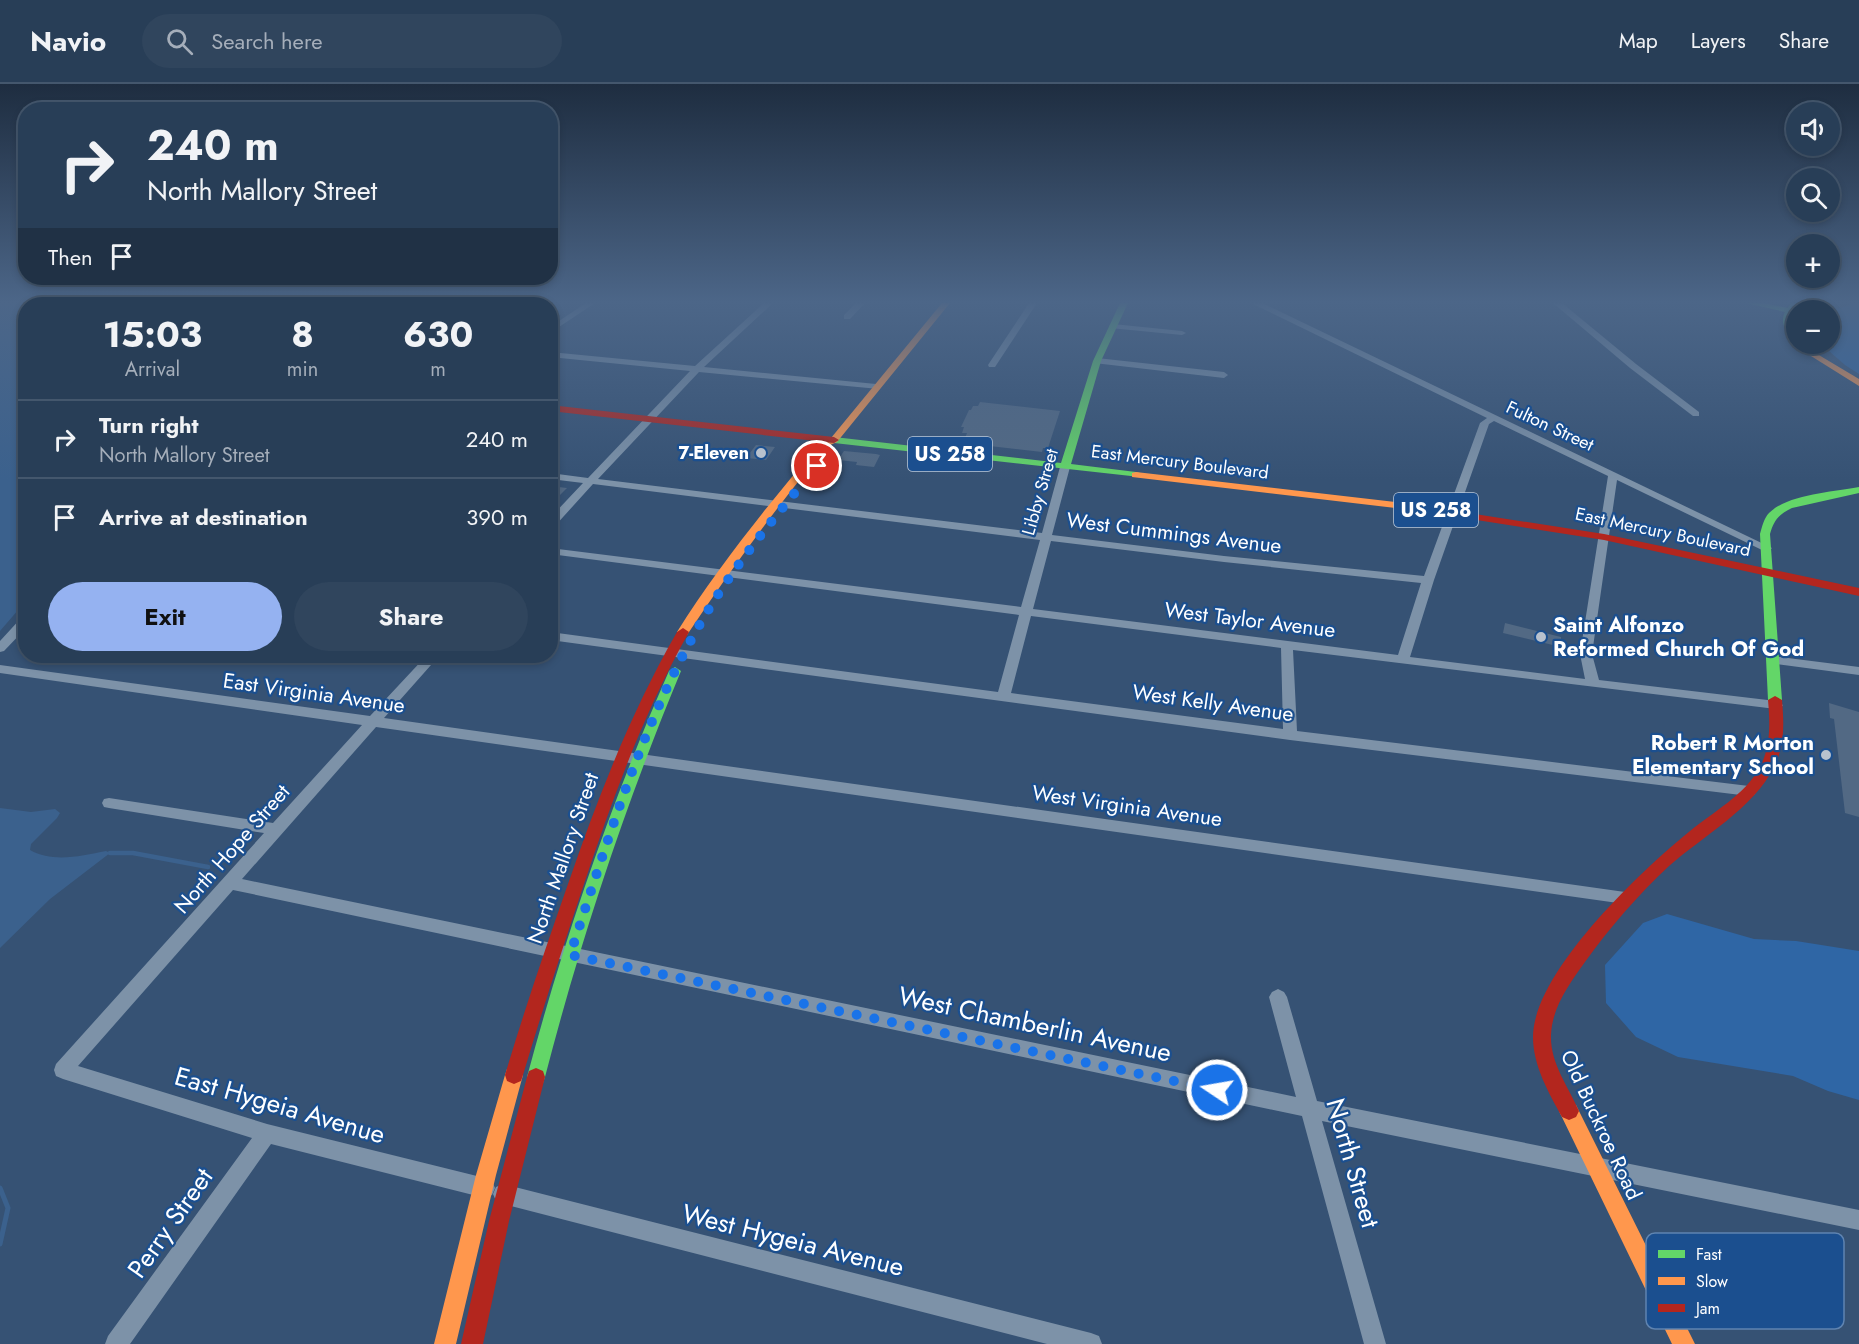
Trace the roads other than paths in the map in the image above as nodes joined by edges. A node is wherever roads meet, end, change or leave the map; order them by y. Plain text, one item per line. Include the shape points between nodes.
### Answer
1 (625, 362) edge
2 (702, 362) edge
3 (897, 362) edge
4 (994, 362) edge
5 (1096, 362) edge
6 (1112, 362) edge
7 (1378, 362) edge
8 (1628, 362) edge
9 (1825, 362) edge
10 (1829, 362) edge
11 (992, 365) dead end
12 (695, 369) junction
13 (1840, 372) junction
14 (1224, 375) dead end
15 (1859, 383) edge
16 (876, 387) junction
17 (558, 409) edge
18 (1696, 414) dead end
19 (1494, 417) junction
20 (649, 420) junction
21 (834, 440) junction
22 (1065, 467) junction
23 (1613, 474) junction
24 (558, 477) edge
25 (591, 482) junction
26 (1859, 490) edge
27 (779, 504) junction
28 (1452, 512) junction
29 (558, 517) edge
30 (1046, 537) junction
31 (1604, 537) junction
32 (1766, 548) junction
33 (558, 552) edge
34 (1767, 572) junction
35 (726, 574) junction
36 (1428, 580) junction
37 (1802, 580) junction
38 (1859, 592) edge
39 (1859, 597) edge
40 (1026, 612) junction
41 (18, 629) edge
42 (558, 637) edge
43 (1287, 644) junction
44 (0, 648) edge
45 (679, 652) junction
46 (1404, 659) junction
47 (1773, 660) junction
48 (427, 663) edge
49 (0, 669) edge
50 (1859, 671) edge
51 (1593, 684) junction
52 (1004, 695) junction
53 (1776, 705) junction
54 (371, 723) junction
55 (1290, 735) junction
56 (630, 756) junction
57 (1749, 791) junction
58 (109, 802) dead end
59 (275, 829) junction
60 (231, 883) junction
61 (1625, 898) junction
62 (562, 952) junction
63 (1278, 998) dead end
64 (63, 1070) joint
65 (1310, 1109) junction
66 (267, 1133) junction
67 (1595, 1167) junction
68 (483, 1188) junction
69 (505, 1195) junction
70 (1859, 1220) edge
71 (1646, 1268) edge
72 (1676, 1329) edge
73 (116, 1344) edge
74 (445, 1344) edge
75 (472, 1344) edge
76 (1091, 1344) edge
77 (1375, 1344) edge
78 (1684, 1344) edge

1 - 12 street
2 - 12 street
3 - 16 main road, North Mallory Street
4 - 11 street
5 - 22 main road, Libby Street
6 - 14 street
7 - 19 street, Fulton Street
8 - 18 street
9 - 13 main road
10 - 13 main road
12 - 16 street
12 - 20 street
13 - 15 main road
16 - 21 main road, North Mallory Street
17 - 20 main road, East Mercury Boulevard / US 258
19 - 23 street, Fulton Street
19 - 28 street via 1485,423
20 - 21 main road, East Mercury Boulevard / US 258
20 - 25 street
21 - 22 main road, East Mercury Boulevard / US 258
21 - 27 main road, North Mallory Street via 823,445
22 - 28 main road, East Mercury Boulevard / US 258
22 - 30 street, Libby Street
23 - 31 street
23 - 32 street, Fulton Street
24 - 25 street, West Cummings Avenue
25 - 27 street, West Cummings Avenue
25 - 29 street
26 - 32 main road, Old Buckroe Road via 1796,503 1778,511 1767,525
27 - 30 street, West Cummings Avenue
27 - 35 main road, North Mallory Street
28 - 31 main road, East Mercury Boulevard / US 258
28 - 36 street
30 - 36 street, West Cummings Avenue
30 - 40 street, Libby Street
31 - 34 main road, East Mercury Boulevard / US 258
31 - 51 street via 1586,654
32 - 34 main road, Old Buckroe Road
33 - 35 street, West Taylor Avenue
34 - 37 main road, East Mercury Boulevard / US 258
34 - 47 main road, Old Buckroe Road
35 - 40 street, West Taylor Avenue
35 - 45 main road, North Mallory Street
36 - 46 street
37 - 38 main road, East Mercury Boulevard / US 258
37 - 39 main road, East Mercury Boulevard / US 258
40 - 43 street, West Taylor Avenue
40 - 52 street, Libby Street
41 - 44 street
42 - 45 street, West Kelly Avenue
43 - 46 street, West Taylor Avenue
43 - 55 street
45 - 52 street, West Kelly Avenue
45 - 56 main road, North Mallory Street via 647,699
46 - 51 street, West Taylor Avenue
47 - 50 street
47 - 53 main road, Old Buckroe Road
48 - 54 street, North Hope Street
49 - 54 street, East Virginia Avenue
51 - 53 street, West Taylor Avenue
52 - 55 street, West Kelly Avenue
53 - 57 main road, Old Buckroe Road via 1774,752
54 - 56 street, East Virginia Avenue
54 - 59 street, North Hope Street
55 - 57 street, West Kelly Avenue
56 - 61 street, West Virginia Avenue
56 - 62 main road, North Mallory Street via 590,841
57 - 61 main road, Old Buckroe Road
58 - 59 street
59 - 60 street, North Hope Street
60 - 62 street, West Chamberlin Avenue
60 - 64 street, North Hope Street
61 - 67 main road, Old Buckroe Road via 1560,983 1549,1004 1542,1033 1547,1064
62 - 65 street, West Chamberlin Avenue
62 - 68 main road, North Mallory Street via 511,1084
62 - 69 main road, North Mallory Street via 556,997
63 - 65 street, North Street
64 - 66 street, East Hygeia Avenue
65 - 67 street, West Chamberlin Avenue
65 - 77 street, North Street
66 - 68 street, East Hygeia Avenue
66 - 73 street, Perry Street
67 - 70 street, West Chamberlin Avenue
67 - 71 main road, Old Buckroe Road
68 - 69 street, West Hygeia Avenue
68 - 74 main road, North Mallory Street
69 - 75 main road, North Mallory Street
69 - 76 street, West Hygeia Avenue
72 - 78 main road, Old Buckroe Road

